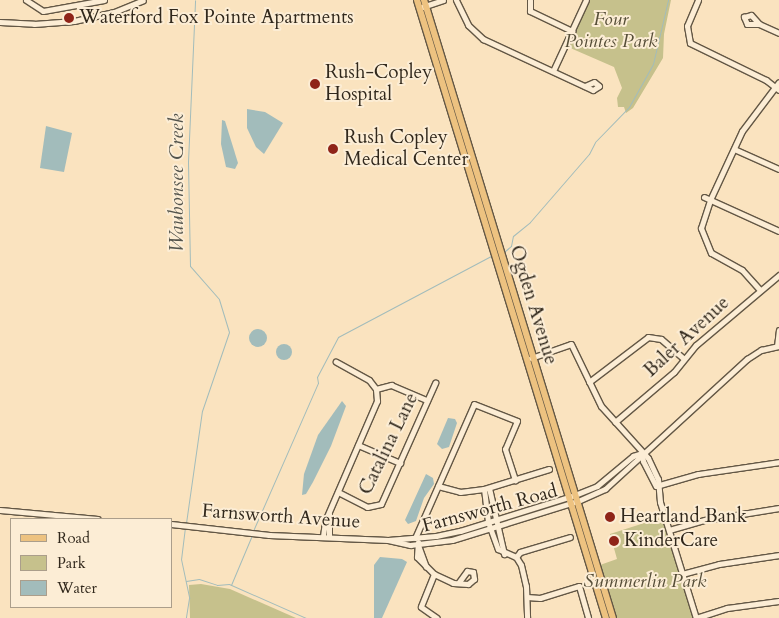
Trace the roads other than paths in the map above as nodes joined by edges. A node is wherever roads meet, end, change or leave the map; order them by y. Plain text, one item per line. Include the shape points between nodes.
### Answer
1 (26, 0) edge
2 (104, 0) edge
3 (144, 0) edge
4 (417, 0) edge
5 (443, 0) edge
6 (456, 0) edge
7 (530, 0) edge
8 (586, 0) edge
9 (698, 0) edge
10 (423, 4) edge
11 (58, 10) junction
12 (0, 22) edge
13 (60, 23) junction
14 (759, 24) dead end
15 (572, 31) junction
16 (779, 33) edge
17 (553, 72) junction
18 (779, 82) edge
19 (585, 86) dead end
20 (777, 88) edge
21 (734, 149) junction
22 (779, 169) edge
23 (707, 199) junction
24 (779, 231) edge
25 (779, 275) edge
26 (760, 290) junction
27 (779, 330) edge
28 (778, 346) edge
29 (530, 358) junction
30 (684, 359) junction
31 (336, 362) dead end
32 (589, 382) junction
33 (435, 383) dead end
34 (376, 389) junction
35 (427, 400) junction
36 (615, 422) junction
37 (358, 444) junction
38 (642, 453) junction
39 (779, 462) edge
40 (400, 463) junction
41 (549, 469) dead end
42 (515, 480) junction
43 (438, 486) junction
44 (656, 486) junction
45 (487, 489) junction
46 (338, 492) junction
47 (573, 499) junction
48 (779, 508) edge
49 (0, 510) edge
50 (329, 514) junction
51 (87, 518) edge
52 (496, 520) junction
53 (488, 522) junction
54 (172, 524) edge
55 (421, 524) junction
56 (497, 526) junction
57 (490, 528) junction
58 (669, 530) junction
59 (323, 536) junction
60 (329, 536) junction
61 (432, 537) junction
62 (570, 537) dead end
63 (416, 538) junction
64 (388, 540) junction
65 (418, 545) junction
66 (504, 554) junction
67 (779, 555) edge
68 (516, 557) junction
69 (434, 574) junction
70 (682, 574) junction
71 (459, 582) dead end
72 (527, 597) junction
73 (779, 601) edge
74 (437, 618) edge
75 (528, 618) edge
76 (588, 618) edge
77 (606, 618) edge
78 (613, 618) edge
79 (696, 618) edge

1 - 11 street via 38,9
2 - 11 street
3 - 13 street via 101,16
4 - 10 main road, Ogden Avenue
5 - 10 street
6 - 17 street via 464,18 484,39
7 - 15 street via 530,11
8 - 15 street
9 - 20 street via 687,26 690,43
10 - 29 main road, Ogden Avenue
11 - 13 street
12 - 13 street
14 - 16 street
15 - 17 street
17 - 19 street
18 - 20 street
20 - 21 street via 748,120
21 - 22 street
21 - 23 street
23 - 24 street
23 - 26 street via 701,228 707,247 716,257 742,270
25 - 26 street, Baler Avenue
26 - 30 street, Baler Avenue
27 - 28 street
28 - 38 street via 761,350 747,359
29 - 32 street via 571,344
29 - 47 main road, Ogden Avenue
30 - 32 street via 661,338 648,337
30 - 36 street, Baler Avenue
31 - 34 street via 364,375
32 - 36 street via 601,406
33 - 35 street, Catalina Lane
34 - 35 street via 390,385
34 - 37 street via 376,408
35 - 40 street, Catalina Lane
36 - 38 street
37 - 40 street
37 - 46 street
38 - 44 street
38 - 47 street
39 - 44 street via 698,474
40 - 46 street, Catalina Lane via 377,508 367,507
41 - 42 street
42 - 43 street via 505,449 517,421 478,403 474,404
42 - 45 street
43 - 45 street via 460,492
43 - 55 street
44 - 58 street
45 - 52 street
45 - 53 street
46 - 50 street
47 - 52 street, Farnsworth Road
47 - 56 street, Farnsworth Road
47 - 77 main road, Ogden Avenue
47 - 78 main road, Ogden Avenue
48 - 58 street via 705,520
49 - 51 street
50 - 59 street
50 - 60 street
52 - 53 street, Farnsworth Road
52 - 56 street
53 - 57 street
53 - 61 street, Farnsworth Road
54 - 59 street, Farnsworth Avenue
55 - 61 street via 424,532
55 - 63 street
56 - 57 street, Farnsworth Road
56 - 66 street
57 - 65 street, Farnsworth Road via 445,542
57 - 66 street via 498,549
58 - 70 street
59 - 60 street, Farnsworth Avenue
60 - 64 street, Farnsworth Avenue
61 - 63 street, Farnsworth Road
62 - 68 street via 520,552
63 - 64 street, Farnsworth Avenue
63 - 65 street
64 - 65 street, Farnsworth Avenue
65 - 69 street via 426,568
66 - 68 street
67 - 70 street via 719,564
68 - 72 street
69 - 71 street
69 - 74 street via 421,607
70 - 79 street
72 - 75 street
72 - 76 street via 540,598 579,586
73 - 79 street via 727,608

